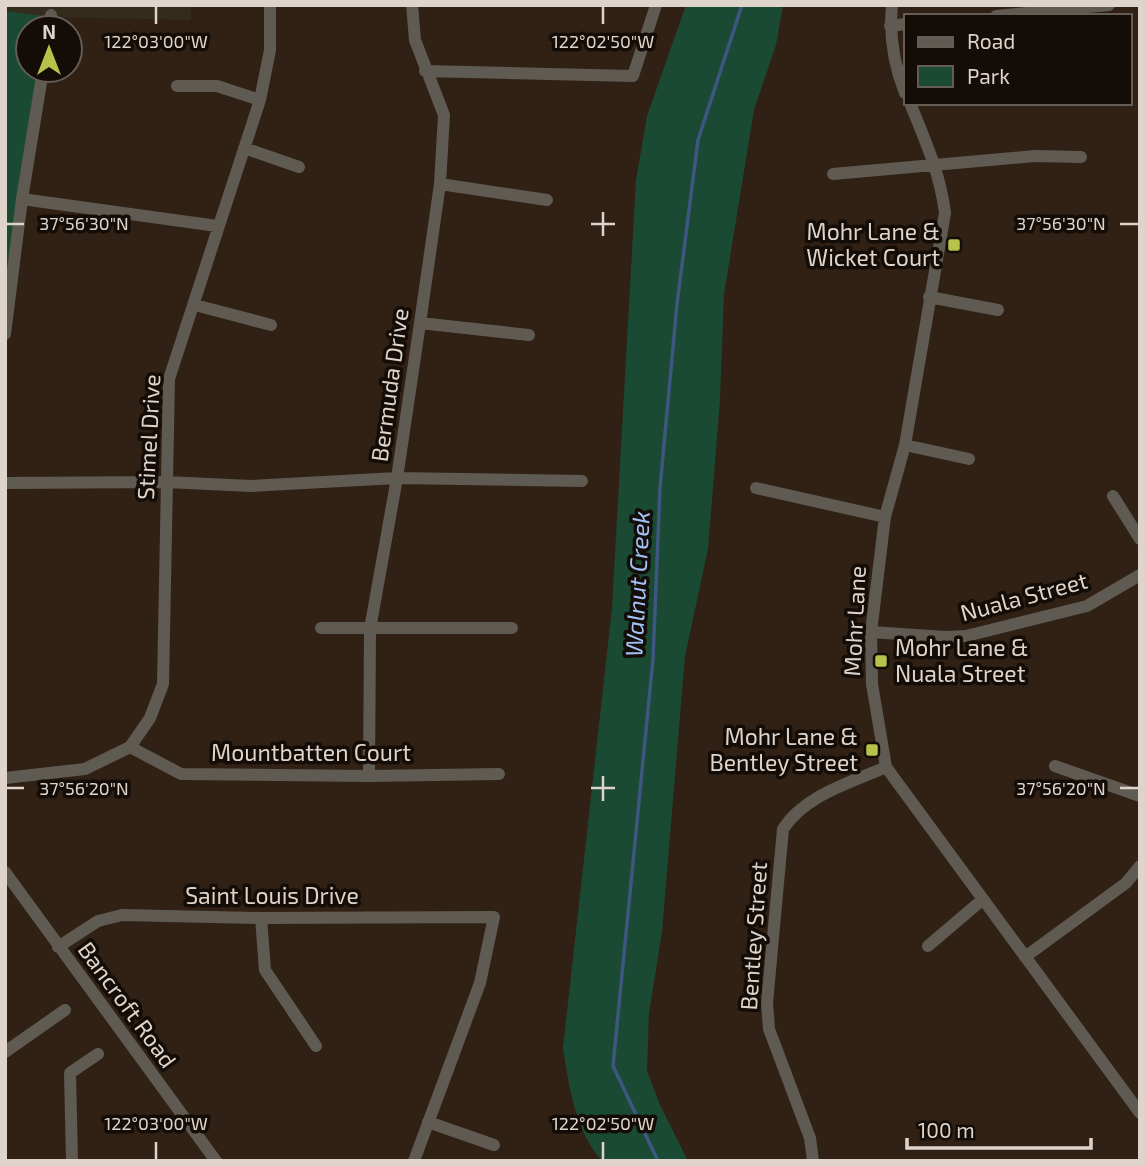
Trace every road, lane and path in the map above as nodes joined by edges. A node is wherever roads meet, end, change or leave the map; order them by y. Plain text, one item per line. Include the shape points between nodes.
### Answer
1 (270, 5) edge
2 (412, 5) edge
3 (656, 5) edge
4 (892, 5) edge
5 (1109, 5) edge
6 (1017, 14) edge
7 (904, 24) edge
8 (890, 26) junction
9 (425, 71) junction
10 (41, 84) edge
11 (177, 86) dead end
12 (904, 90) edge
13 (260, 100) junction
14 (911, 105) edge
15 (244, 148) junction
16 (1082, 157) dead end
17 (935, 164) junction
18 (299, 167) dead end
19 (833, 174) dead end
20 (440, 184) junction
21 (22, 199) junction
22 (547, 200) dead end
23 (217, 226) junction
24 (929, 297) junction
25 (195, 305) junction
26 (998, 310) dead end
27 (420, 323) junction
28 (271, 325) dead end
29 (5, 334) edge
30 (529, 335) dead end
31 (905, 445) junction
32 (969, 459) dead end
33 (397, 478) junction
34 (582, 481) dead end
35 (5, 482) edge
36 (166, 482) junction
37 (756, 488) dead end
38 (1113, 496) dead end
39 (885, 517) junction
40 (1140, 539) edge
41 (1140, 575) edge
42 (321, 628) dead end
43 (512, 628) dead end
44 (370, 629) junction
45 (871, 632) junction
46 (130, 747) junction
47 (1055, 766) dead end
48 (886, 767) junction
49 (499, 774) dead end
50 (369, 776) junction
51 (5, 778) edge
52 (1140, 796) edge
53 (1140, 866) edge
54 (5, 872) edge
55 (982, 900) junction
56 (261, 918) junction
57 (928, 946) dead end
58 (58, 947) junction
59 (1025, 957) junction
60 (65, 1010) dead end
61 (316, 1046) dead end
62 (5, 1052) edge
63 (98, 1054) dead end
64 (1138, 1106) edge
65 (428, 1122) junction
66 (494, 1145) dead end
67 (72, 1161) edge
68 (216, 1161) edge
69 (414, 1161) edge
70 (813, 1161) edge

1 - 13 street, Stimel Drive via 270,50
2 - 9 street, Bermuda Drive via 415,40
3 - 9 street via 633,76
4 - 8 street
5 - 6 street
7 - 8 street
8 - 12 street
9 - 20 street, Bermuda Drive via 444,116
10 - 21 street
11 - 13 street via 217,86
13 - 15 street, Stimel Drive
14 - 17 street, Mohr Lane
15 - 18 street
15 - 23 street, Stimel Drive
16 - 17 street
17 - 19 street
17 - 24 street, Mohr Lane via 945,213
20 - 22 street
20 - 27 street, Bermuda Drive
21 - 23 street
21 - 29 street
23 - 25 street, Stimel Drive
24 - 26 street
24 - 31 street, Mohr Lane
25 - 28 street
25 - 36 street, Stimel Drive via 169,379
27 - 30 street
27 - 33 street, Bermuda Drive
31 - 32 street
31 - 39 street, Mohr Lane
33 - 34 street
33 - 36 street via 251,486
33 - 44 street, Bermuda Drive
35 - 36 street
36 - 46 street, Stimel Drive via 163,684 150,718
37 - 39 street
38 - 40 street
39 - 45 street, Mohr Lane
41 - 45 street, Nuala Street via 1087,606 966,636
42 - 44 street
43 - 44 street
44 - 50 street, Bermuda Drive
45 - 48 street, Mohr Lane via 872,684
46 - 50 street, Mountbatten Court via 181,774
46 - 51 street, Stimel Drive via 85,769
47 - 52 street
48 - 55 street, Mohr Lane
48 - 70 street, Bentley Street via 807,803 783,829 767,1003 769,1029 810,1138
49 - 50 street, Mountbatten Court
53 - 59 street via 1126,883
54 - 58 street, Bancroft Road
55 - 57 street
55 - 59 street, Mohr Lane
56 - 58 street, Saint Louis Drive via 122,915 98,922
56 - 61 street via 265,970
56 - 65 street, Saint Louis Drive via 494,917 480,983
58 - 68 street, Bancroft Road
59 - 64 street, Mohr Lane
60 - 62 street
63 - 67 street via 70,1073
65 - 66 street
65 - 69 street

